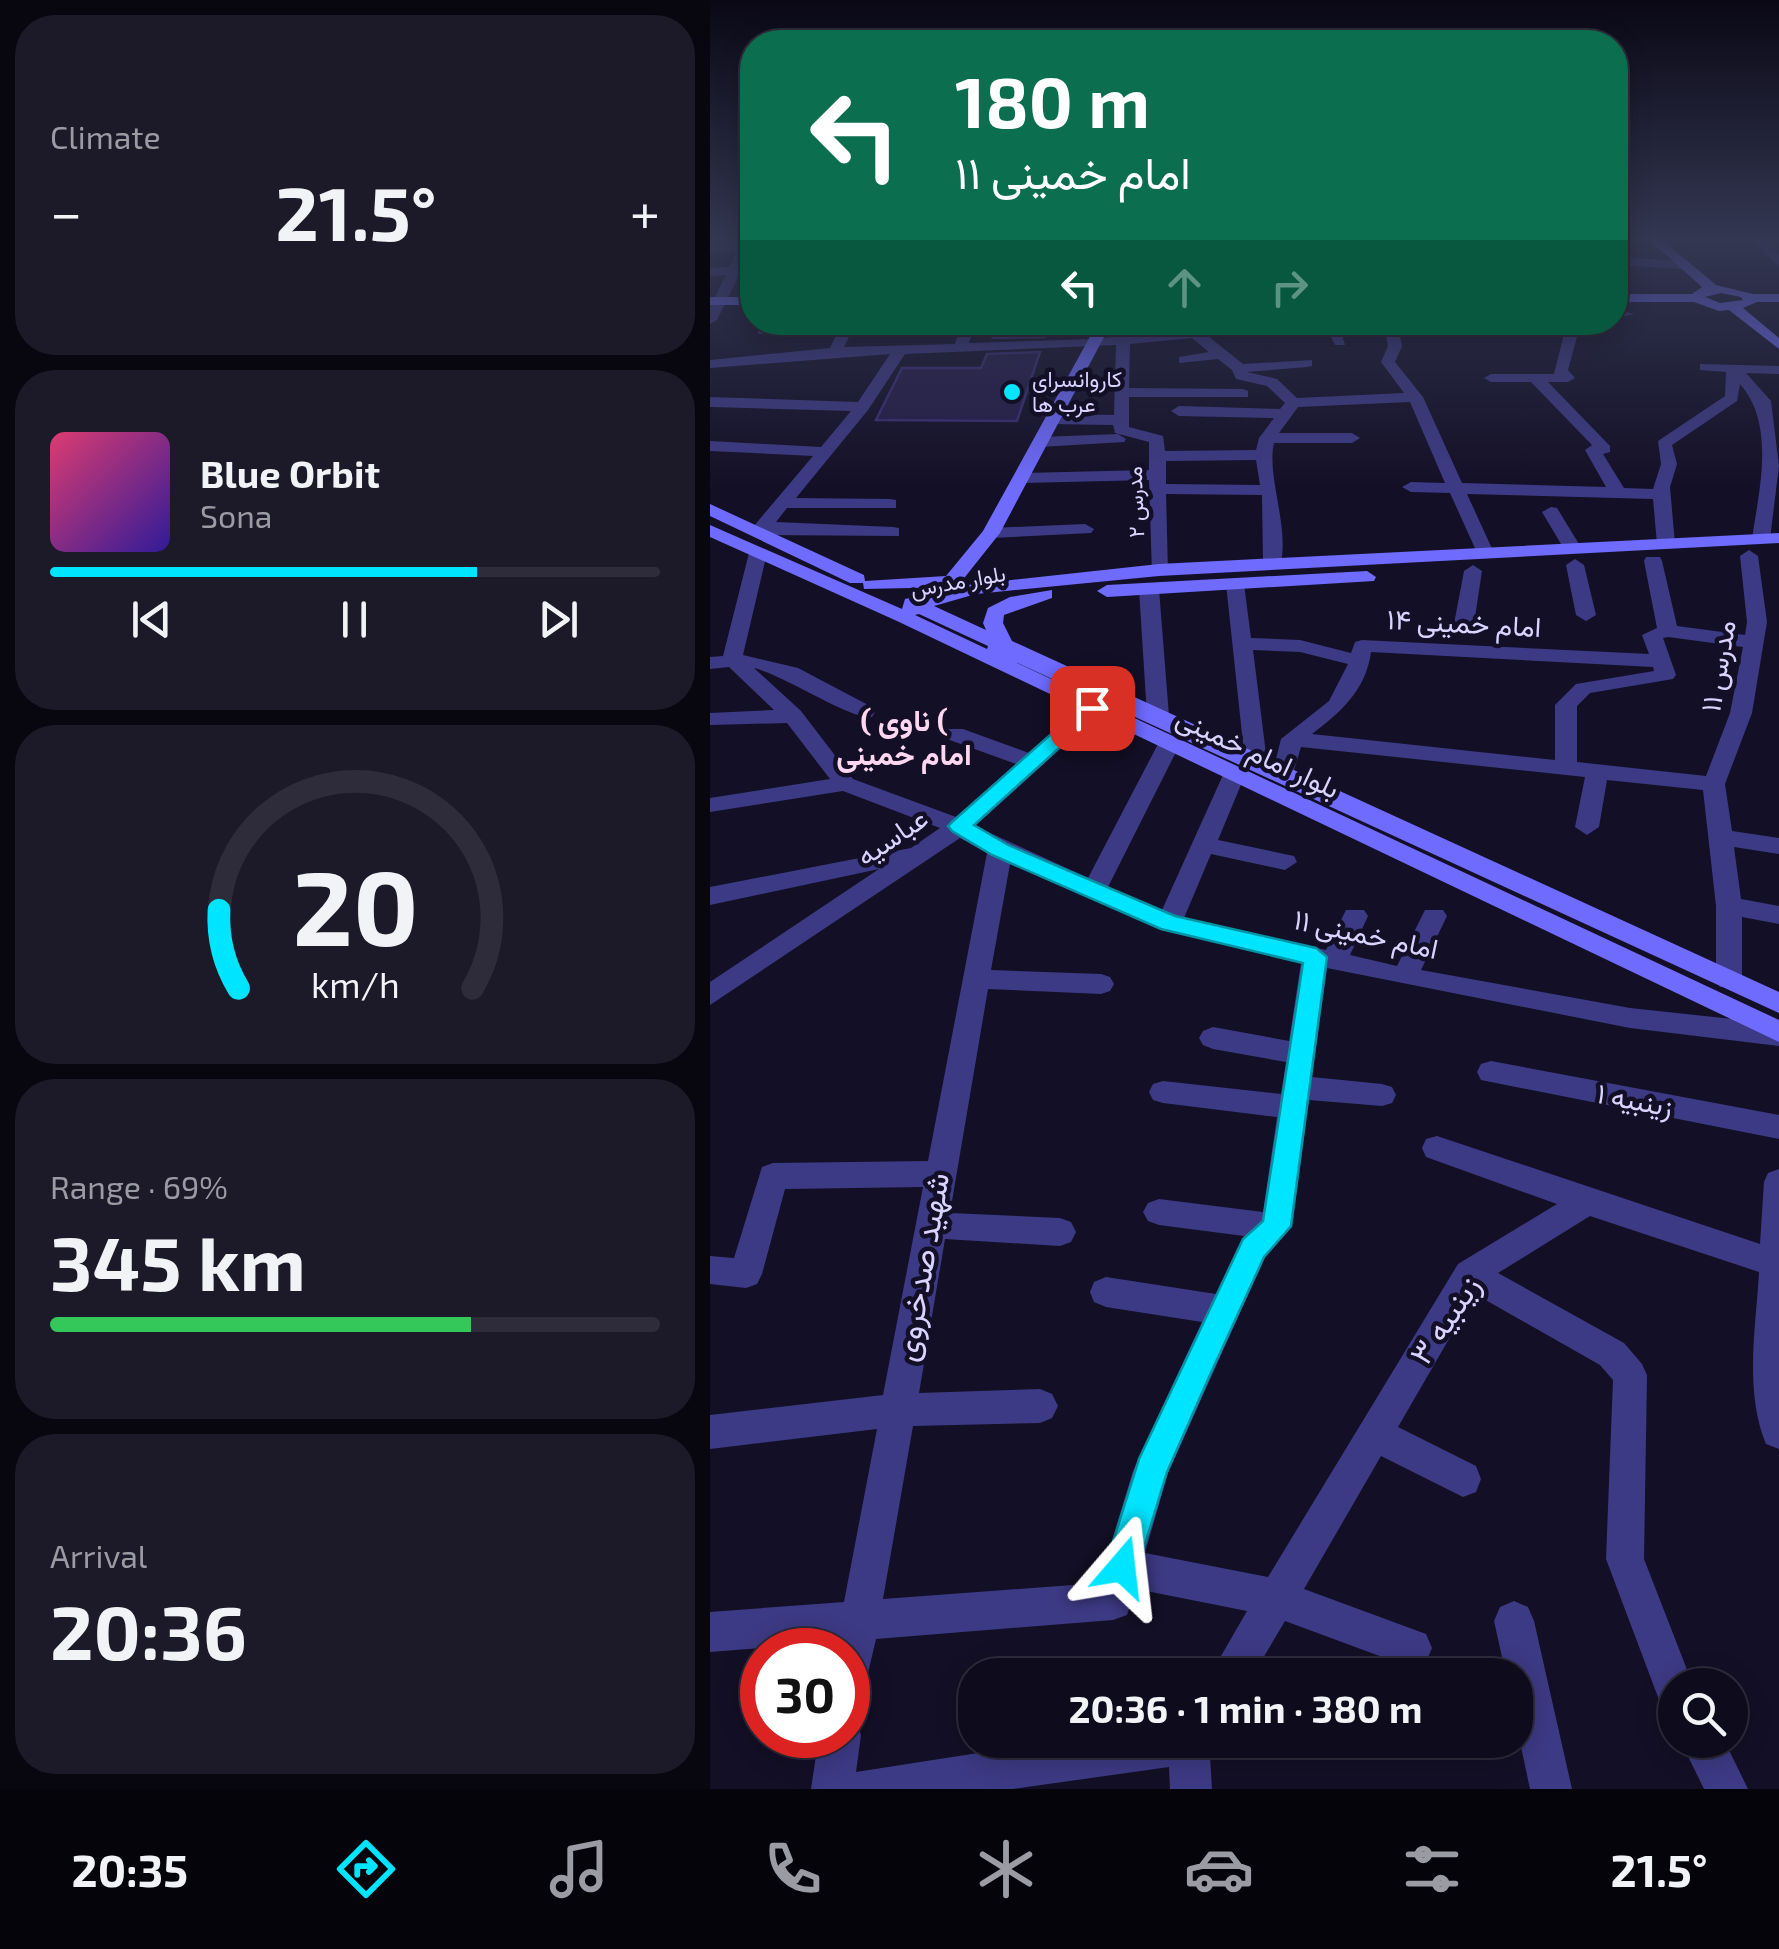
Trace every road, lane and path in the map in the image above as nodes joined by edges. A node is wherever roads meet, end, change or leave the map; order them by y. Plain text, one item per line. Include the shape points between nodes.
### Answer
1 (1752, 321) edge
2 (842, 335) edge
3 (965, 335) edge
4 (1098, 335) edge
5 (1178, 335) edge
6 (1198, 335) edge
7 (1337, 335) edge
8 (1393, 335) edge
9 (1569, 335) edge
10 (1123, 341) junction
11 (1340, 342) dead end
12 (1093, 343) junction
13 (1779, 345) edge
14 (900, 350) junction
15 (960, 350) junction
16 (834, 352) junction
17 (1221, 354) junction
18 (1184, 360) dead end
19 (710, 364) edge
20 (1307, 364) dead end
21 (1705, 367) dead end
22 (1240, 368) junction
23 (1734, 368) junction
24 (1779, 370) edge
25 (1491, 378) dead end
26 (1535, 378) junction
27 (1121, 392) junction
28 (1243, 394) dead end
29 (1414, 396) junction
30 (710, 402) edge
31 (864, 407) junction
32 (1289, 408) junction
33 (1180, 411) dead end
34 (1052, 419) junction
35 (1119, 420) junction
36 (1352, 438) dead end
37 (1118, 439) dead end
38 (1040, 442) junction
39 (710, 446) edge
40 (1265, 446) junction
41 (823, 452) junction
42 (1156, 474) junction
43 (1024, 478) junction
44 (1412, 487) dead end
45 (1458, 488) junction
46 (1270, 490) junction
47 (1617, 490) junction
48 (1662, 494) junction
49 (782, 503) junction
50 (890, 504) dead end
51 (1551, 512) dead end
52 (711, 515) edge
53 (1084, 529) dead end
54 (892, 532) dead end
55 (991, 534) junction
56 (760, 537) junction
57 (1763, 544) edge
58 (1660, 552) junction
59 (1779, 554) edge
60 (1574, 557) junction
61 (1272, 565) junction
62 (1483, 565) junction
63 (1154, 580) junction
64 (952, 581) junction
65 (1235, 584) junction
66 (872, 586) junction
67 (1047, 587) junction
68 (918, 612) junction
69 (1586, 614) dead end
70 (1464, 624) dead end
71 (1668, 631) junction
72 (1753, 642) junction
73 (1242, 644) junction
74 (993, 650) junction
75 (721, 661) edge
76 (1360, 661) junction
77 (1662, 661) junction
78 (1092, 708) junction
79 (864, 712) dead end
80 (793, 716) junction
81 (1158, 716) junction
82 (710, 719) edge
83 (955, 734) dead end
84 (1292, 740) junction
85 (1169, 744) junction
86 (1030, 761) junction
87 (1566, 766) junction
88 (1245, 769) junction
89 (1598, 770) junction
90 (1284, 775) junction
91 (845, 784) junction
92 (1714, 784) junction
93 (710, 805) edge
94 (959, 826) junction
95 (1587, 827) dead end
96 (1722, 838) junction
97 (1206, 844) junction
98 (1779, 846) edge
99 (1000, 850) junction
100 (924, 852) junction
101 (1285, 862) dead end
102 (1093, 892) junction
103 (710, 896) edge
104 (1729, 906) junction
105 (1779, 915) edge
106 (1355, 916) dead end
107 (1434, 916) dead end
108 (1169, 923) junction
109 (1325, 958) junction
110 (1405, 977) junction
111 (974, 979) junction
112 (1728, 980) junction
113 (1101, 984) dead end
114 (710, 995) edge
115 (1778, 1002) edge
116 (1779, 1033) edge
117 (1213, 1038) dead end
118 (1491, 1072) dead end
119 (1295, 1082) junction
120 (1163, 1092) dead end
121 (1382, 1095) dead end
122 (1779, 1127) edge
123 (1436, 1148) dead end
124 (939, 1174) junction
125 (1779, 1182) edge
126 (1588, 1202) junction
127 (1159, 1212) dead end
128 (930, 1225) junction
129 (1276, 1226) junction
130 (1060, 1232) dead end
131 (1776, 1263) edge
132 (710, 1270) edge
133 (1469, 1274) junction
134 (1106, 1292) dead end
135 (1224, 1310) junction
136 (1774, 1382) edge
137 (1040, 1406) dead end
138 (896, 1410) junction
139 (710, 1432) edge
140 (1779, 1432) edge
141 (1374, 1434) junction
142 (1464, 1480) dead end
143 (1122, 1567) junction
144 (1278, 1598) junction
145 (1514, 1622) dead end
146 (856, 1623) junction
147 (855, 1628) edge
148 (710, 1632) edge
149 (1412, 1648) dead end
150 (1241, 1658) edge
151 (1667, 1668) edge
152 (837, 1758) edge
153 (1075, 1758) edge
154 (1190, 1758) edge
155 (1711, 1758) edge
156 (832, 1789) edge
157 (865, 1789) edge
158 (1191, 1789) edge
159 (1551, 1789) edge
160 (1727, 1789) edge

1 - 13 main road
2 - 16 street
3 - 15 street
4 - 12 main road
5 - 10 street
6 - 17 street
7 - 11 street
8 - 29 street via 1388,362
9 - 26 street via 1560,359 1568,378
10 - 12 street
10 - 27 street
12 - 15 street
12 - 34 main road
14 - 15 street
14 - 16 street
14 - 31 street
16 - 19 street
17 - 18 street
17 - 22 street
20 - 22 street
21 - 23 street
22 - 32 street via 1241,376 1272,382
23 - 24 street
23 - 48 street via 1732,398 1692,427 1671,433 1664,444 1669,464
23 - 57 street, مدرس ۱۱ via 1762,401 1771,464
25 - 26 street
26 - 47 street via 1604,449 1594,450
27 - 28 street
27 - 35 street
29 - 32 street
29 - 45 street
30 - 31 street
31 - 41 street
32 - 33 street
32 - 40 street
34 - 35 street
34 - 38 main road
35 - 42 street, مدرس ۲ via 1121,430 1157,440
36 - 40 street
37 - 38 street
38 - 43 main road
39 - 41 street
40 - 42 street
40 - 46 street
41 - 49 street
42 - 43 street via 1097,483
42 - 46 street
42 - 63 street, مدرس ۲
43 - 55 main road
44 - 45 street
45 - 47 street
45 - 62 street
46 - 61 street
47 - 48 street
48 - 58 street
49 - 50 street
49 - 56 street
51 - 60 street
52 - 56 main road, بلوار امام خمینی
53 - 55 street
54 - 56 street
55 - 64 main road
56 - 66 main road, بلوار امام خمینی
56 - 68 main road, بلوار امام خمینی
56 - 75 street
57 - 58 main road, بلوار مدرس
57 - 59 main road, بلوار مدرس
57 - 72 street, مدرس ۱۱
58 - 60 main road, بلوار مدرس
58 - 71 street
60 - 62 main road, بلوار مدرس
60 - 69 street
61 - 62 main road, بلوار مدرس
61 - 63 main road, بلوار مدرس
62 - 65 main road, بلوار مدرس
62 - 70 street
63 - 65 main road, بلوار مدرس
63 - 67 main road, بلوار مدرس
63 - 81 street, مدرس ۲
64 - 66 main road
64 - 67 main road
65 - 73 street
66 - 68 main road, بلوار امام خمینی
67 - 68 main road, بلوار مدرس via 976,588
67 - 74 main road via 995,612
68 - 74 main road, بلوار امام خمینی
71 - 72 street
71 - 77 street via 1652,635
72 - 92 street, مدرس ۱۱ via 1741,713
73 - 76 street via 1300,646
73 - 88 street
74 - 78 main road, بلوار امام خمینی
74 - 81 main road, بلوار امام خمینی
75 - 79 street via 773,663
75 - 80 street
76 - 77 street, امام خمینی ۱۴ via 1362,646
76 - 84 street, امام خمینی ۱۴ via 1338,705
77 - 87 street via 1666,675 1583,688 1566,705
78 - 85 main road, بلوار امام خمینی
78 - 86 street, عباسیه
80 - 82 street
80 - 91 street
81 - 88 main road, بلوار امام خمینی
83 - 86 street
84 - 87 street
84 - 90 street
85 - 88 main road, بلوار امام خمینی
85 - 102 street
86 - 94 street, عباسیه
87 - 89 street
88 - 90 main road, بلوار امام خمینی
88 - 97 street
88 - 116 main road, بلوار امام خمینی
89 - 92 street
89 - 95 street
90 - 112 main road, بلوار امام خمینی
91 - 93 street
91 - 94 street, امام خمینی ۱۱
92 - 96 street
94 - 99 street, امام خمینی ۱۱
94 - 100 street, عباسیه
96 - 98 street
96 - 104 street
97 - 101 street
97 - 108 street
99 - 102 street, امام خمینی ۱۱
99 - 111 street, شهید صدخروی
100 - 103 street
100 - 114 street, عباسیه
102 - 108 street, امام خمینی ۱۱
104 - 105 street
104 - 112 street
106 - 109 street
107 - 110 street
108 - 109 street, امام خمینی ۱۱
109 - 110 street, امام خمینی ۱۱
109 - 119 street
110 - 116 street, امام خمینی ۱۱ via 1630,1018
111 - 113 street
111 - 124 street, شهید صدخروی
112 - 115 main road, بلوار امام خمینی
117 - 119 street
118 - 122 street, زینبیه ۱
119 - 120 street
119 - 121 street
119 - 129 street
123 - 126 street
124 - 128 street, شهید صدخروی
124 - 132 street via 774,1176 746,1274
125 - 131 street
126 - 131 street
126 - 133 street, زینبیه ۳
127 - 129 street
128 - 130 street
128 - 138 street, شهید صدخروی
129 - 135 street via 1253,1248
131 - 136 street
133 - 141 street, زینبیه ۳
133 - 151 street via 1612,1354 1630,1375 1625,1559
134 - 135 street
135 - 143 street via 1151,1471
136 - 140 street
137 - 138 street
138 - 139 street
138 - 146 street, شهید صدخروی
141 - 142 street
141 - 144 street, زینبیه ۳
143 - 144 street
143 - 146 street via 1113,1601
144 - 149 street
144 - 150 street, زینبیه ۳
145 - 159 street
146 - 147 street, شهید صدخروی
146 - 148 street
152 - 156 street
153 - 157 street
154 - 158 street
155 - 160 street

